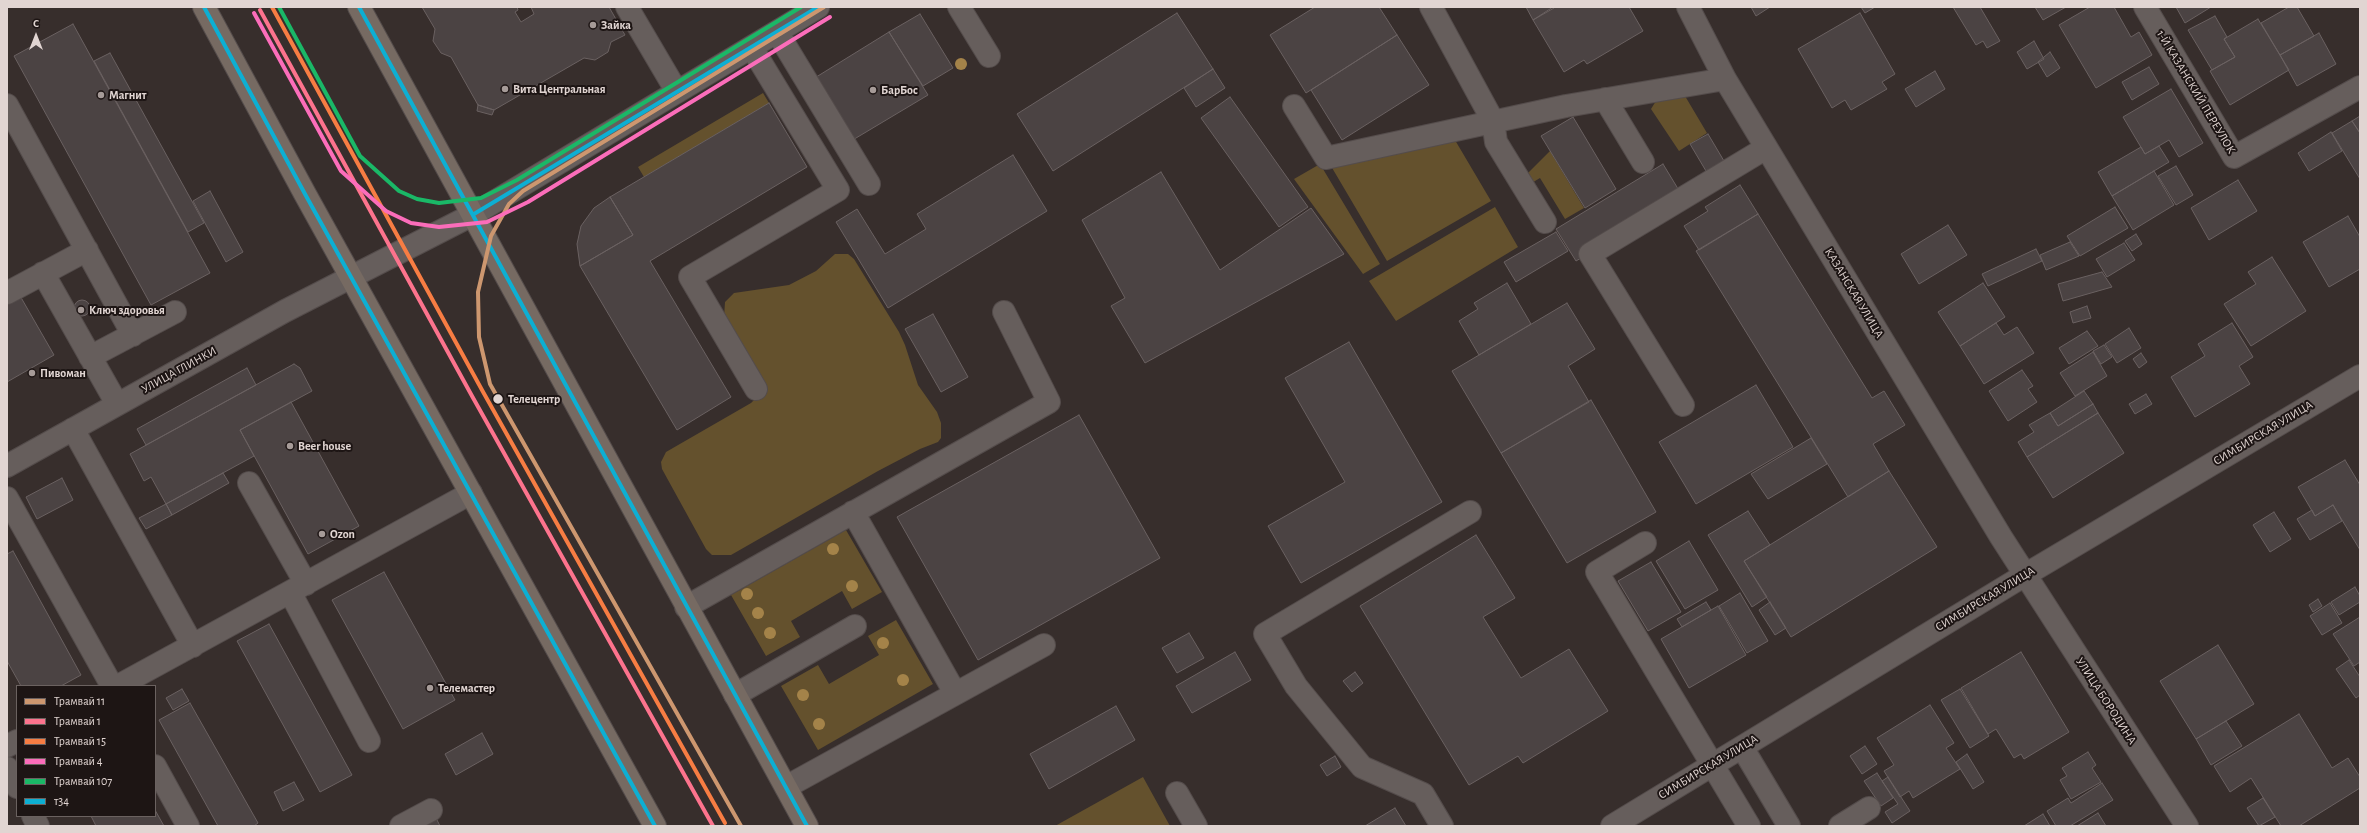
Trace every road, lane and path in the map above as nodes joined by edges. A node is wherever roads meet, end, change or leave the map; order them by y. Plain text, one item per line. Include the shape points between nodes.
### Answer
1 (204, 7) edge
2 (359, 7) edge
3 (627, 7) edge
4 (818, 7) edge
5 (959, 7) edge
6 (1431, 7) edge
7 (1688, 7) edge
8 (2145, 7) edge
9 (777, 32) junction
10 (752, 48) junction
11 (990, 56) dead end
12 (1725, 79) junction
13 (2360, 87) edge
14 (676, 92) junction
15 (1605, 99) junction
16 (7, 105) edge
17 (1294, 106) dead end
18 (1493, 121) junction
19 (1766, 148) junction
20 (1643, 162) dead end
21 (869, 184) dead end
22 (474, 214) junction
23 (1545, 222) dead end
24 (87, 250) junction
25 (43, 273) junction
26 (351, 276) junction
27 (7, 293) edge
28 (175, 312) dead end
29 (1004, 312) dead end
30 (133, 335) junction
31 (90, 357) junction
32 (2358, 383) edge
33 (756, 389) dead end
34 (117, 404) junction
35 (1683, 405) dead end
36 (73, 429) junction
37 (7, 466) edge
38 (249, 483) dead end
39 (471, 493) junction
40 (7, 498) edge
41 (853, 512) junction
42 (1470, 512) dead end
43 (1645, 543) dead end
44 (2025, 575) junction
45 (298, 588) junction
46 (686, 607) junction
47 (854, 626) dead end
48 (1044, 645) dead end
49 (193, 646) junction
50 (111, 685) edge
51 (120, 685) edge
52 (955, 693) junction
53 (735, 695) junction
54 (369, 741) dead end
55 (16, 742) edge
56 (7, 746) edge
57 (1742, 747) junction
58 (1712, 765) junction
59 (7, 768) edge
60 (156, 768) edge
61 (16, 785) edge
62 (786, 788) junction
63 (1177, 793) dead end
64 (1869, 808) dead end
65 (431, 810) dead end
66 (34, 817) edge
67 (38, 826) edge
68 (188, 826) edge
69 (401, 826) edge
70 (655, 826) edge
71 (807, 826) edge
72 (1196, 826) edge
73 (1442, 826) edge
74 (1612, 826) edge
75 (1749, 826) edge
76 (1789, 826) edge
77 (1840, 826) edge
78 (2187, 826) edge

1 - 26 main road
2 - 22 main road
3 - 14 street
4 - 9 street, УЛИЦА ГЛИНКИ
5 - 11 street
6 - 18 street
7 - 12 street, КАЗАНСКАЯ УЛИЦА
8 - 13 street, 1-Й КАЗАНСКИЙ ПЕРЕУЛОК via 2234,157
9 - 10 street, УЛИЦА ГЛИНКИ
9 - 21 street
10 - 14 street, УЛИЦА ГЛИНКИ
10 - 33 street via 838,190 690,277
12 - 15 street
12 - 19 street, КАЗАНСКАЯ УЛИЦА
14 - 22 street, УЛИЦА ГЛИНКИ
15 - 18 street
15 - 20 street
16 - 24 street
17 - 18 street via 1326,158
18 - 23 street via 1496,142
19 - 35 street via 1590,254
19 - 44 street, КАЗАНСКАЯ УЛИЦА
22 - 26 street, УЛИЦА ГЛИНКИ
22 - 46 main road
24 - 25 street
24 - 30 street
25 - 27 street
25 - 31 street
26 - 34 street, УЛИЦА ГЛИНКИ
26 - 39 main road
28 - 30 street
29 - 41 street via 1049,402
30 - 31 street
31 - 34 street
32 - 44 street, СИМБИРСКАЯ УЛИЦА
34 - 36 street, УЛИЦА ГЛИНКИ
36 - 37 street, УЛИЦА ГЛИНКИ
36 - 49 street
38 - 45 street
39 - 45 street
39 - 70 main road
40 - 50 street
41 - 46 street
41 - 52 street
42 - 73 street via 1266,634 1296,686 1362,767 1423,794
43 - 58 street via 1597,572
44 - 57 street, СИМБИРСКАЯ УЛИЦА
44 - 78 street, УЛИЦА БОРОДИНА
45 - 49 street
45 - 54 street
46 - 53 main road
47 - 53 street
48 - 52 street
49 - 51 street
52 - 62 street
53 - 62 main road
55 - 56 street
57 - 58 street, СИМБИРСКАЯ УЛИЦА
57 - 76 street
58 - 74 street, СИМБИРСКАЯ УЛИЦА
58 - 75 street
59 - 61 street
60 - 68 street
62 - 71 main road
63 - 72 street
64 - 77 street
65 - 69 street
66 - 67 street

